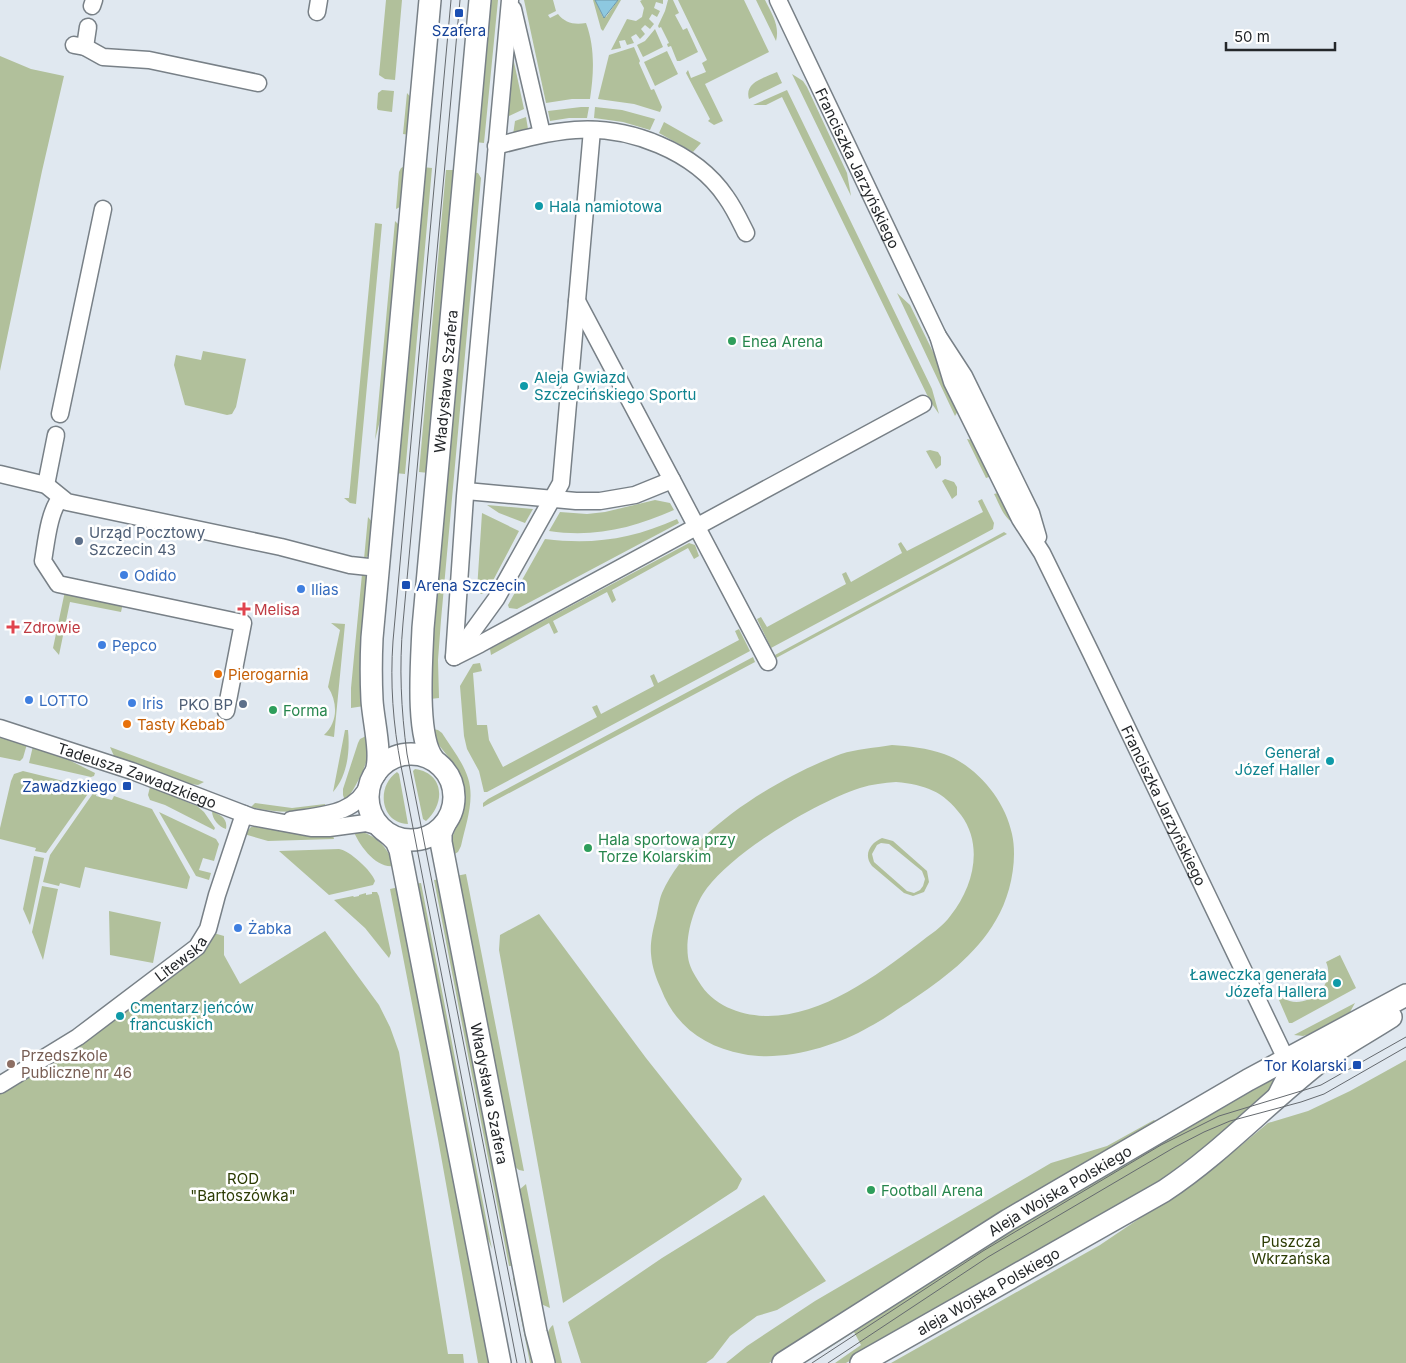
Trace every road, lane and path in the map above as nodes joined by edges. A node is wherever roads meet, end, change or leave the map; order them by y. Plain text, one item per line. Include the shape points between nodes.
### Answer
1 (430, 0) edge
2 (480, 0) edge
3 (510, 0) edge
4 (778, 0) edge
5 (88, 27) dead end
6 (258, 83) dead end
7 (592, 130) junction
8 (542, 134) junction
9 (496, 146) junction
10 (103, 209) dead end
11 (746, 233) dead end
12 (577, 301) junction
13 (923, 404) dead end
14 (60, 414) dead end
15 (56, 436) dead end
16 (0, 474) edge
17 (672, 480) junction
18 (46, 485) junction
19 (466, 491) junction
20 (61, 498) junction
21 (552, 498) junction
22 (697, 527) junction
23 (378, 568) junction
24 (454, 657) junction
25 (768, 662) dead end
26 (226, 712) dead end
27 (0, 728) edge
28 (434, 760) junction
29 (372, 778) junction
30 (244, 814) junction
31 (275, 821) junction
32 (445, 824) junction
33 (385, 831) junction
34 (1406, 995) edge
35 (1406, 1008) edge
36 (1324, 1059) junction
37 (1286, 1060) junction
38 (0, 1085) edge
39 (1269, 1105) junction
40 (500, 1363) edge
41 (544, 1363) edge
42 (783, 1363) edge
43 (861, 1363) edge

1 - 23 main road
2 - 28 main road, Władysława Szafera via 423,628 422,711 426,745
3 - 8 street
3 - 9 street
4 - 37 street, Franciszka Jarzyńskiego via 938,336 952,382 1020,519 1042,553
5 - 6 street via 80,46 103,57 149,60
7 - 8 street
7 - 11 street via 622,134 678,154 712,180 726,197
7 - 12 street
8 - 9 street
9 - 19 street
10 - 14 street
12 - 17 street
12 - 21 street via 561,484
13 - 22 street
15 - 18 street
16 - 18 street
17 - 21 street via 613,500
17 - 22 street
18 - 20 street
19 - 21 street
19 - 24 street
20 - 23 street via 350,565
20 - 26 street via 53,512 43,561 58,584 244,624
21 - 24 street via 496,599
22 - 24 street
22 - 25 street
23 - 29 main road via 371,676 378,757
27 - 30 street, Tadeusza Zawadzkiego via 132,771
28 - 29 main road via 416,754 402,754 384,763
28 - 32 main road via 448,774 454,792 452,811
29 - 31 street, Tadeusza Zawadzkiego via 359,801 348,808 324,815
29 - 33 main road via 369,806
30 - 31 street, Tadeusza Zawadzkiego
30 - 38 street, Litewska via 208,930 197,947 78,1036
31 - 33 street, Tadeusza Zawadzkiego via 312,828 364,823
32 - 33 main road via 434,834 421,839 406,840
32 - 41 main road, Władysława Szafera via 441,842
33 - 40 main road via 398,844 402,859
34 - 37 main road, Aleja Wojska Polskiego
35 - 36 main road
36 - 37 street
36 - 39 main road
37 - 39 street via 1284,1080
37 - 42 main road, Aleja Wojska Polskiego via 1008,1220
39 - 43 main road, aleja Wojska Polskiego via 1188,1174 1158,1194

